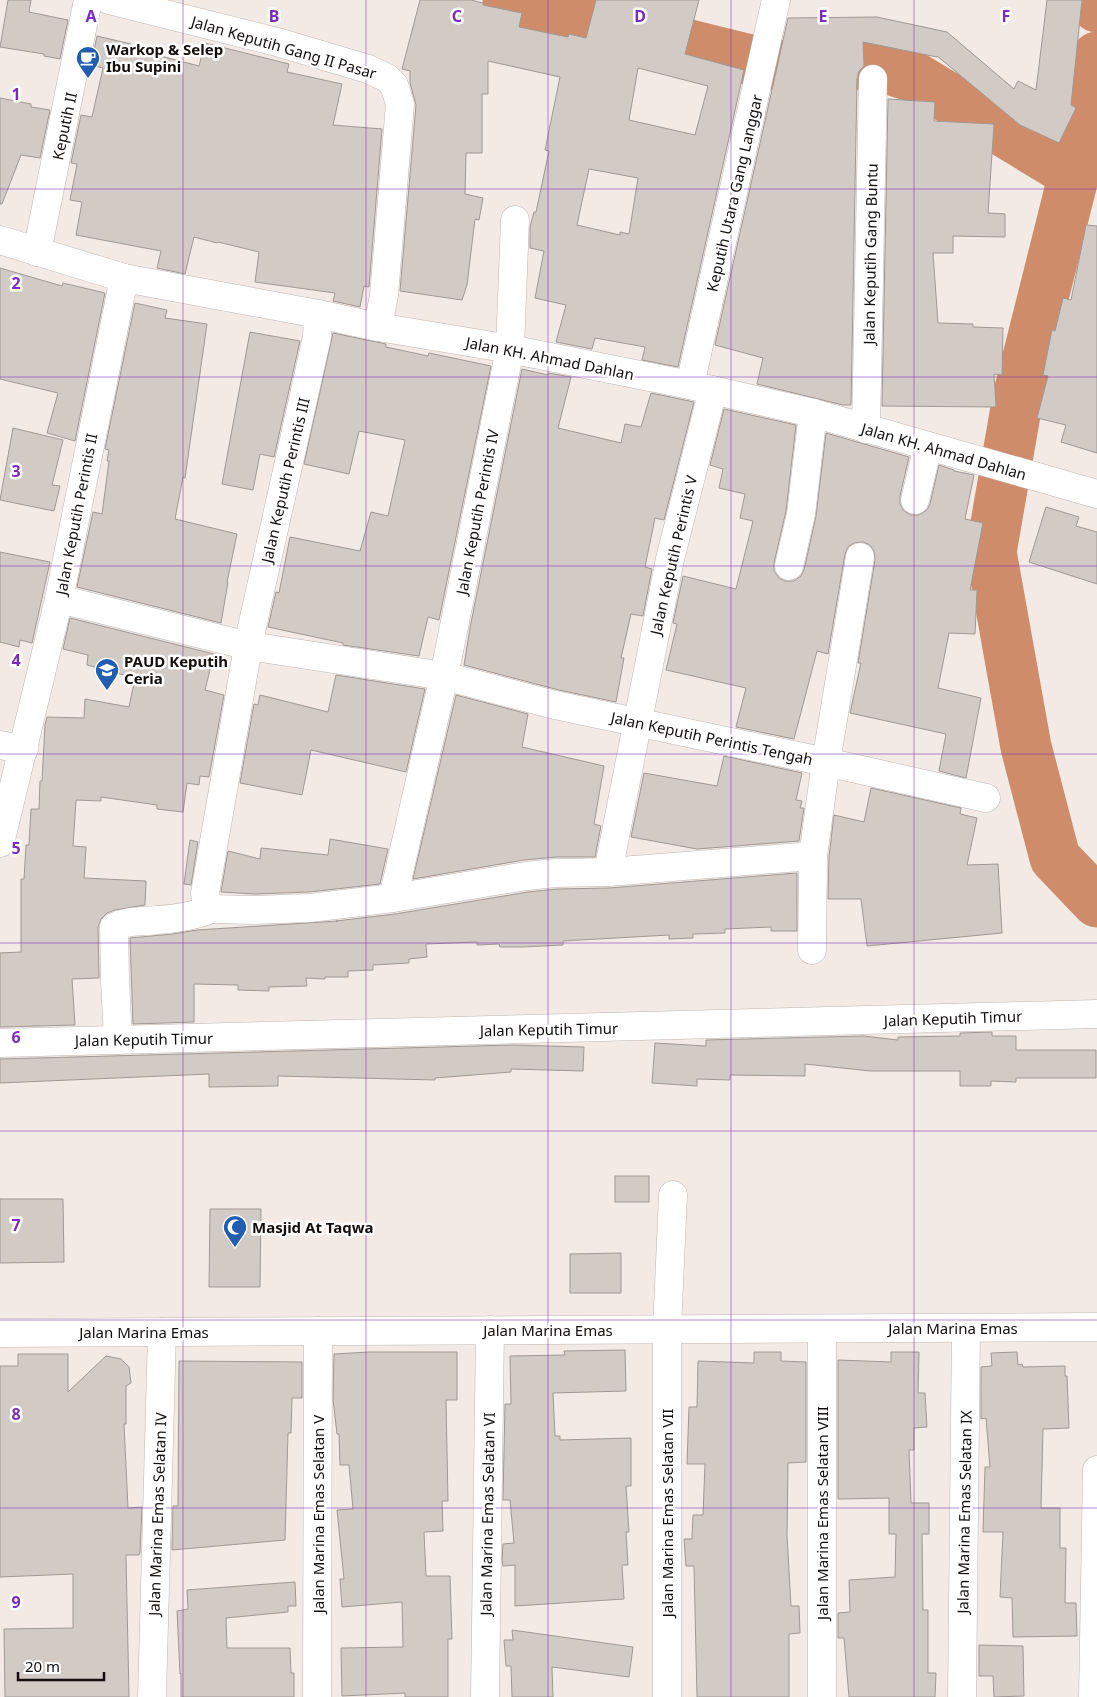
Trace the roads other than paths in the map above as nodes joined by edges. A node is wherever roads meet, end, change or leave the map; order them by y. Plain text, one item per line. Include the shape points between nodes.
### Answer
1 (88, 0) edge
2 (109, 0) edge
3 (776, 0) edge
4 (193, 10) edge
5 (874, 79) dead end
6 (515, 220) dead end
7 (0, 240) edge
8 (37, 252) junction
9 (124, 278) junction
10 (318, 314) junction
11 (378, 327) junction
12 (510, 348) junction
13 (702, 388) junction
14 (813, 413) junction
15 (866, 429) junction
16 (928, 446) junction
17 (1097, 494) edge
18 (915, 500) dead end
19 (860, 557) dead end
20 (789, 566) dead end
21 (59, 599) junction
22 (249, 646) junction
23 (444, 676) junction
24 (638, 721) junction
25 (12, 747) edge
26 (826, 762) junction
27 (986, 798) dead end
28 (0, 842) edge
29 (813, 856) junction
30 (608, 872) junction
31 (393, 898) junction
32 (208, 901) junction
33 (812, 950) dead end
34 (1097, 1014) edge
35 (118, 1040) junction
36 (0, 1043) edge
37 (673, 1194) dead end
38 (1097, 1327) edge
39 (966, 1328) junction
40 (667, 1329) junction
41 (822, 1329) junction
42 (490, 1330) junction
43 (318, 1331) junction
44 (162, 1332) junction
45 (0, 1333) edge
46 (1097, 1470) edge
47 (152, 1697) edge
48 (317, 1697) edge
49 (484, 1697) edge
50 (667, 1697) edge
51 (822, 1697) edge
52 (962, 1697) edge
53 (1093, 1697) edge

1 - 8 street, Keputih II
2 - 4 street, Jalan Keputih Gang II Pasar
3 - 13 street, Keputih Utara Gang Langgar
4 - 11 street, Jalan Keputih Gang II Pasar via 277,42 368,69 394,85 400,104 384,295
5 - 15 street, Jalan Keputih Gang Buntu
6 - 12 street, Jalan Keputih Perintis IV
7 - 8 street, Jalan KH. Ahmad Dahlan
8 - 9 street, Jalan KH. Ahmad Dahlan
9 - 10 street, Jalan KH. Ahmad Dahlan
9 - 21 street, Jalan Keputih Perintis II
10 - 11 street, Jalan KH. Ahmad Dahlan
10 - 22 street, Jalan Keputih Perintis III via 317,337
11 - 12 street, Jalan KH. Ahmad Dahlan
12 - 13 street, Jalan KH. Ahmad Dahlan
12 - 23 street, Jalan Keputih Perintis IV
13 - 14 street, Jalan KH. Ahmad Dahlan
13 - 24 street, Jalan Keputih Perintis V
14 - 15 street, Jalan KH. Ahmad Dahlan
14 - 20 street via 802,514
15 - 16 street, Jalan KH. Ahmad Dahlan
16 - 17 street, Jalan KH. Ahmad Dahlan
16 - 18 street
19 - 26 street
21 - 22 street
21 - 25 street, Jalan Keputih Perintis II
22 - 23 street
22 - 32 street, Jalan Keputih Perintis III
23 - 24 street, Jalan Keputih Perintis Tengah via 555,705
23 - 31 street, Jalan Keputih Perintis IV
24 - 26 street, Jalan Keputih Perintis Tengah
24 - 30 street, Jalan Keputih Perintis V
25 - 28 street, Jalan Keputih Perintis II
26 - 27 street
26 - 29 street, Jalan Keputih Perintis Tengah
29 - 30 street
29 - 33 street, Jalan Keputih Perintis Tengah
30 - 31 street via 526,876
31 - 32 street via 310,908 254,910
32 - 35 street via 196,915 124,922 114,927
34 - 35 street, Jalan Keputih Timur
35 - 36 street, Jalan Keputih Timur
37 - 40 street, Jalan Marina Emas Selatan VII
38 - 39 street, Jalan Marina Emas
39 - 41 street, Jalan Marina Emas
39 - 52 street, Jalan Marina Emas Selatan IX
40 - 41 street, Jalan Marina Emas
40 - 42 street, Jalan Marina Emas
40 - 50 street, Jalan Marina Emas Selatan VII
41 - 51 street, Jalan Marina Emas Selatan VIII
42 - 43 street, Jalan Marina Emas
42 - 49 street, Jalan Marina Emas Selatan VI
43 - 44 street, Jalan Marina Emas
43 - 48 street, Jalan Marina Emas Selatan V
44 - 45 street, Jalan Marina Emas
44 - 47 street, Jalan Marina Emas Selatan IV
46 - 53 street

